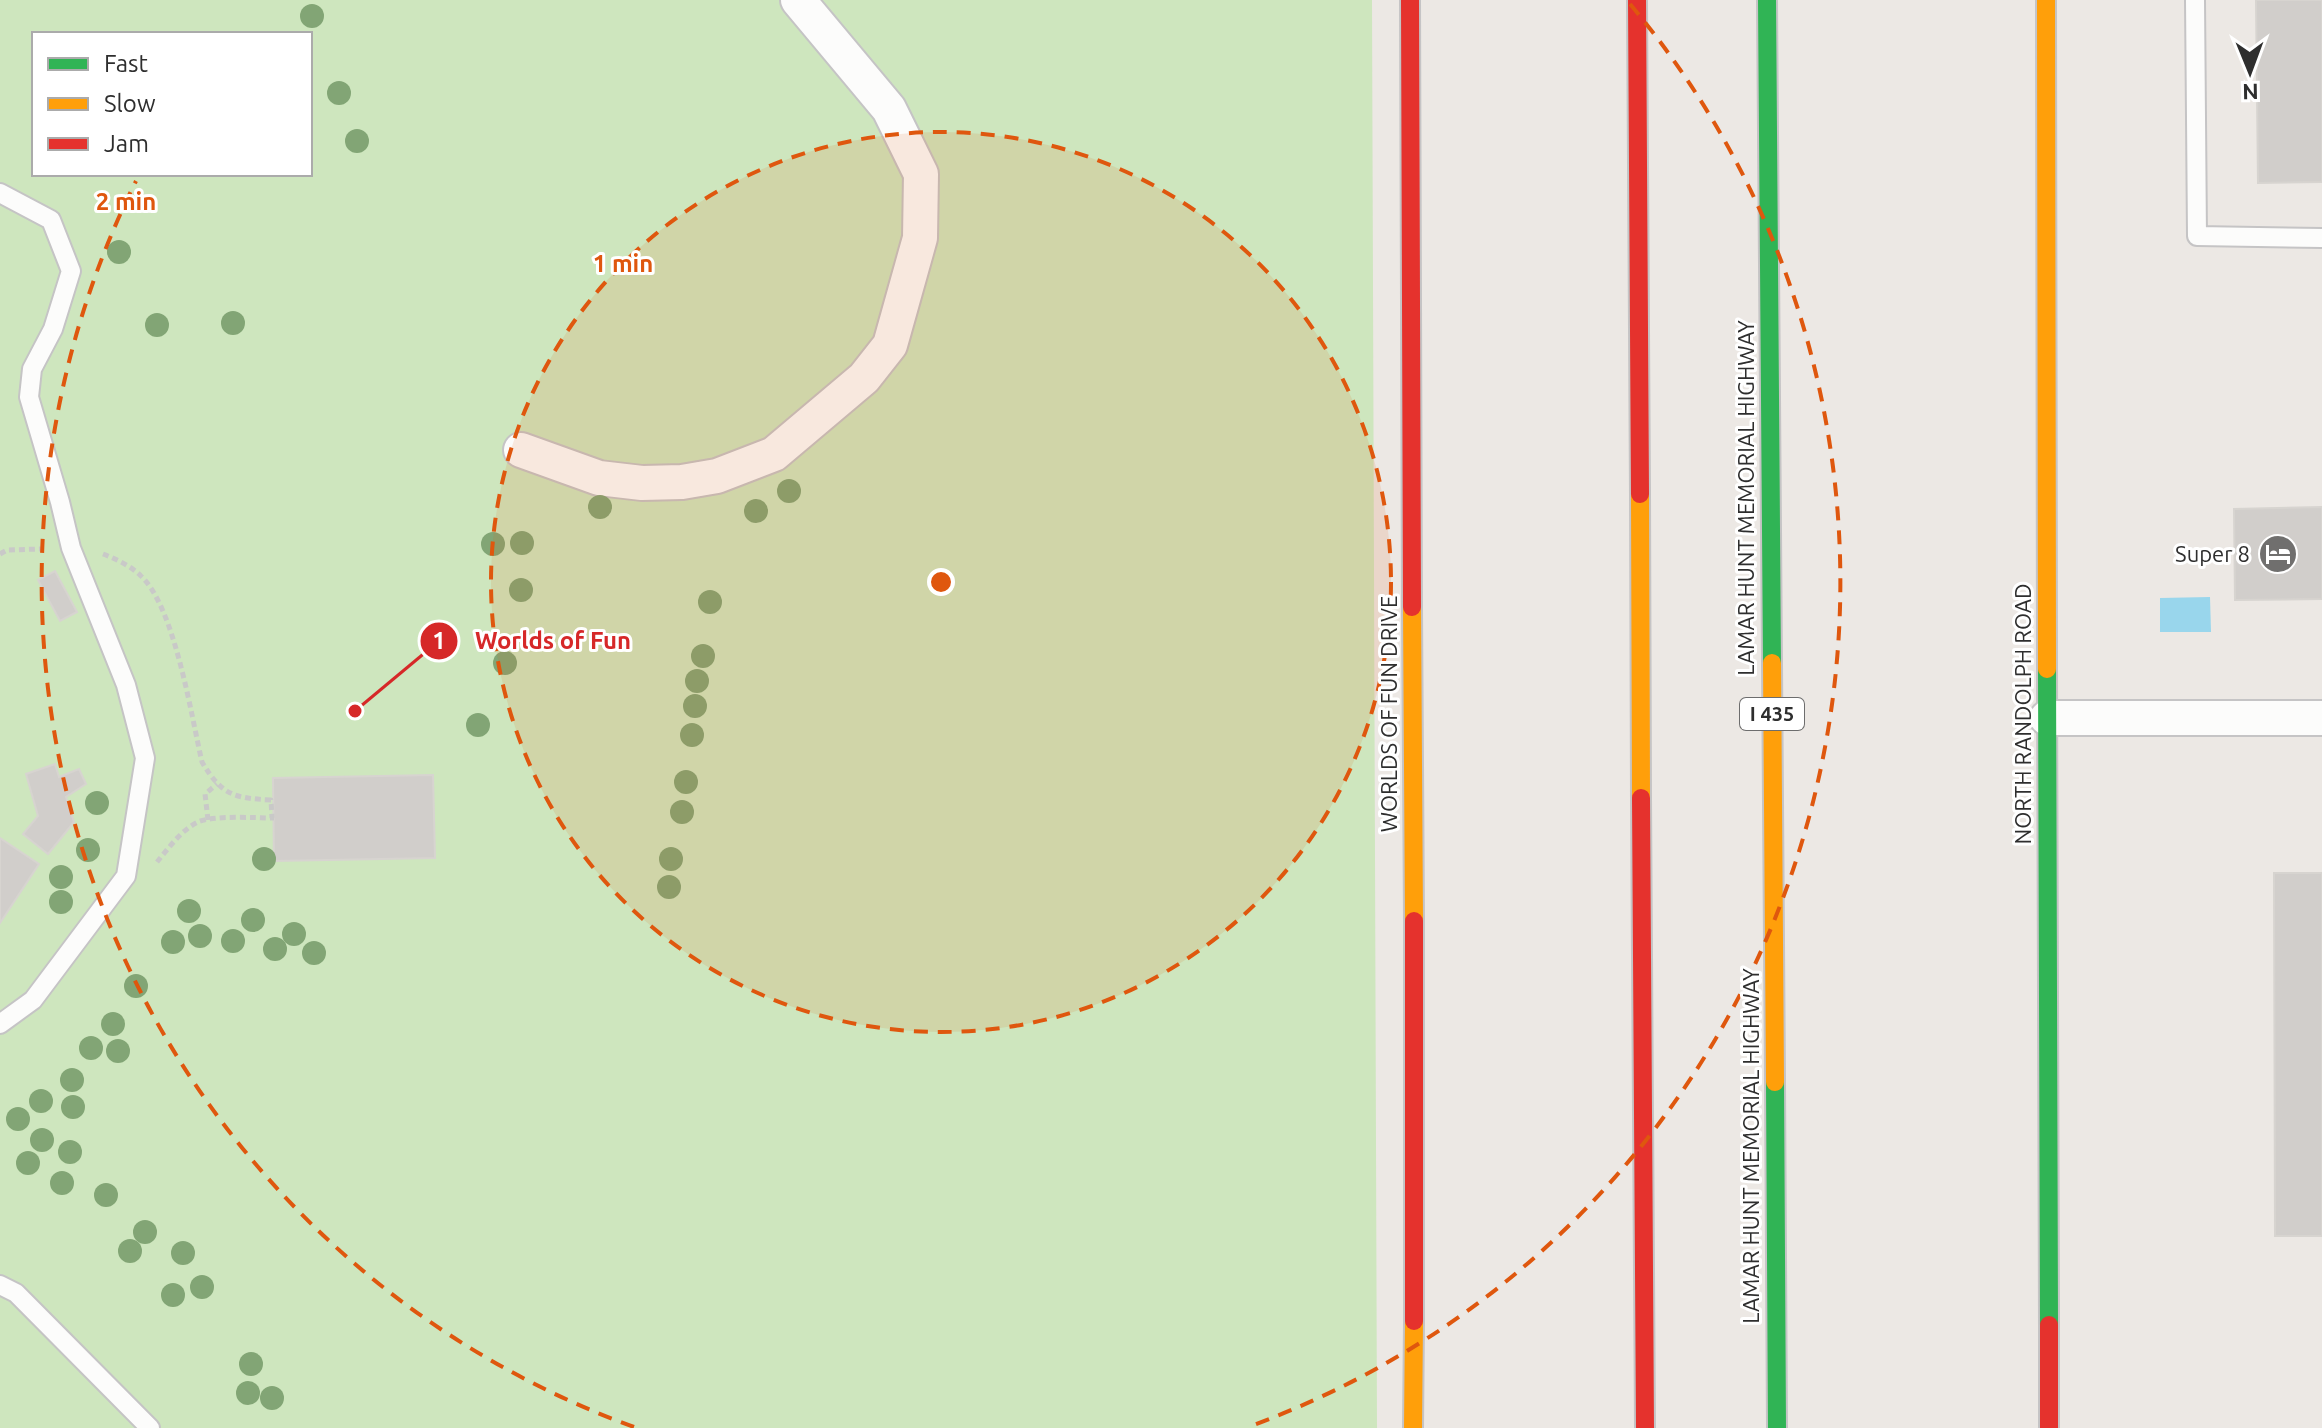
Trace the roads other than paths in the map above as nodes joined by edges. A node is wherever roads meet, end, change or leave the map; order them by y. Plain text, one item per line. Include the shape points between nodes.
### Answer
1 (798, 0) edge
2 (1410, 0) edge
3 (1637, 0) edge
4 (1767, 0) edge
5 (2046, 0) edge
6 (2195, 0) edge
7 (0, 193) edge
8 (2322, 238) edge
9 (521, 450) dead end
10 (2047, 718) junction
11 (2322, 718) edge
12 (0, 1024) edge
13 (0, 1285) edge
14 (150, 1428) edge
15 (1413, 1428) edge
16 (1645, 1428) edge
17 (1777, 1428) edge
18 (2049, 1428) edge

1 - 9 street via 889,109 921,174 920,238 890,345 864,378 774,454 717,476 642,483 599,478
2 - 15 main road, WORLDS OF FUN DRIVE
3 - 16 main road
4 - 17 main road, LAMAR HUNT MEMORIAL HIGHWAY / I 435
5 - 10 main road, NORTH RANDOLPH ROAD
6 - 8 lane via 2197,236
7 - 12 lane via 51,220 71,271 53,329 32,369 29,397 71,548 126,685 145,758 126,876 33,1000
10 - 11 street
10 - 18 main road, NORTH RANDOLPH ROAD
13 - 14 lane via 16,1293

